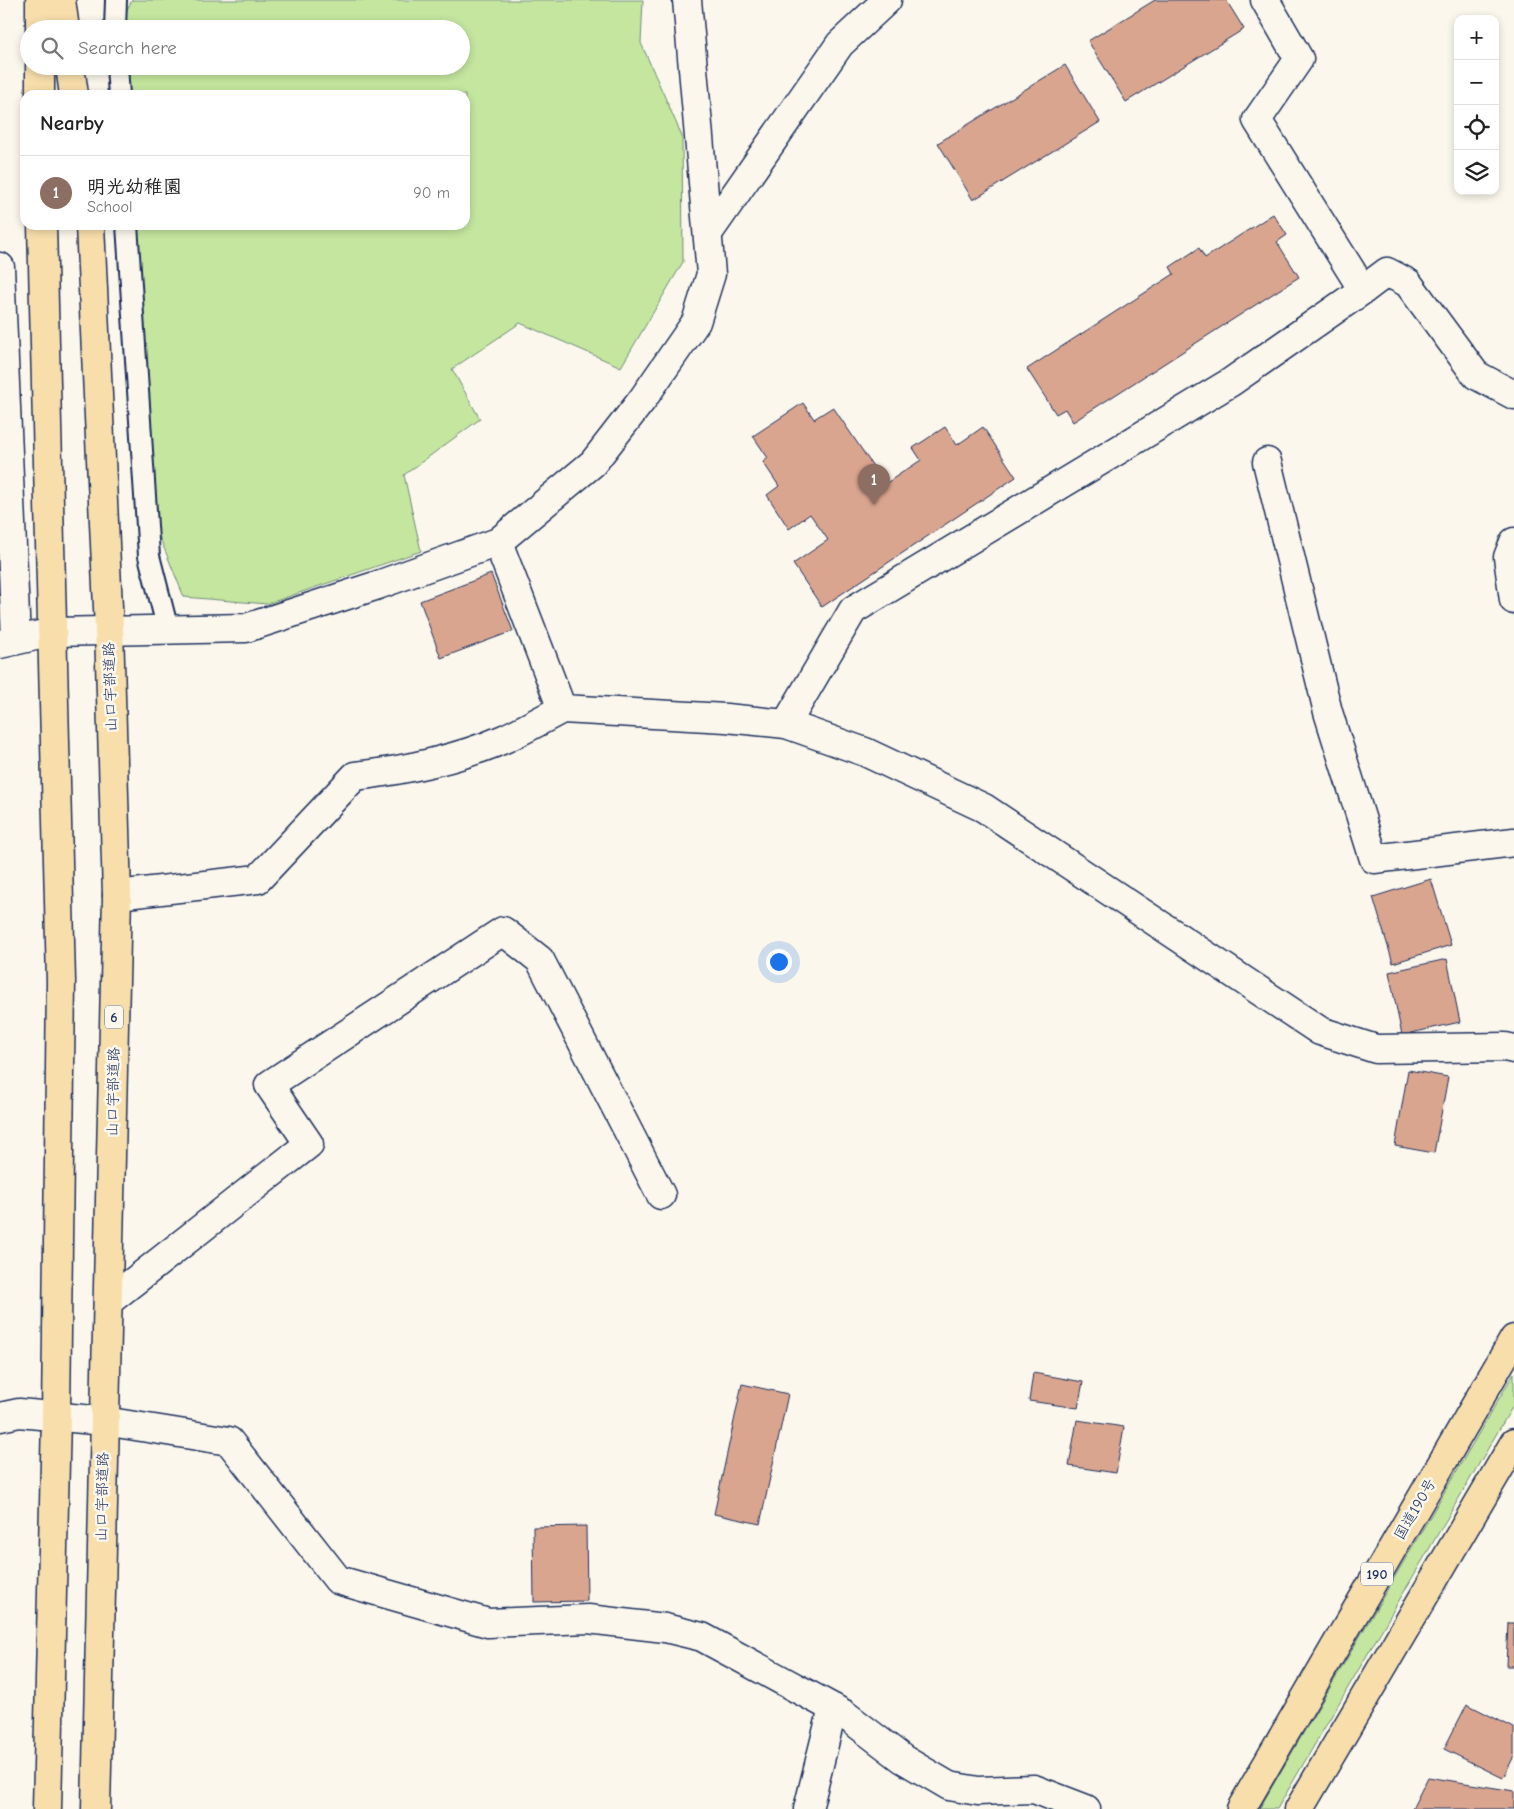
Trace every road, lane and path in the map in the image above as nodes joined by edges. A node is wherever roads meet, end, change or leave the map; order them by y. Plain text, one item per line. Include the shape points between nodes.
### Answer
1 (40, 0) edge
2 (61, 0) edge
3 (116, 0) edge
4 (687, 0) edge
5 (888, 0) edge
6 (1265, 0) edge
7 (40, 20) edge
8 (64, 20) edge
9 (115, 20) edge
10 (40, 75) edge
11 (71, 75) edge
12 (118, 75) edge
13 (40, 90) edge
14 (73, 90) edge
15 (119, 90) edge
16 (42, 230) edge
17 (90, 230) edge
18 (127, 230) edge
19 (709, 232) junction
20 (0, 267) edge
21 (1363, 290) junction
22 (1514, 395) edge
23 (1266, 462) dead end
24 (498, 542) junction
25 (1514, 542) edge
26 (1514, 600) edge
27 (109, 629) junction
28 (168, 630) junction
29 (53, 632) junction
30 (8, 642) edge
31 (562, 709) junction
32 (786, 724) junction
33 (1514, 842) edge
34 (117, 895) junction
35 (1514, 1049) edge
36 (661, 1195) dead end
37 (108, 1300) junction
38 (1514, 1339) edge
39 (0, 1417) edge
40 (56, 1417) junction
41 (104, 1421) junction
42 (1514, 1443) edge
43 (833, 1708) junction
44 (47, 1809) edge
45 (96, 1809) edge
46 (808, 1809) edge
47 (1086, 1809) edge
48 (1240, 1809) edge
49 (1299, 1809) edge

1 - 7 main road
2 - 8 main road
3 - 9 lane
4 - 19 street
5 - 19 street via 840,44
6 - 21 street via 1299,58 1257,120
10 - 13 main road
11 - 14 main road
12 - 15 lane
16 - 29 main road
17 - 27 main road, 山口宇部道路 / 6
18 - 28 lane via 149,556
19 - 24 street via 712,274 696,322 593,463
20 - 30 street
21 - 22 street via 1387,272 1408,283 1476,375
21 - 32 street via 1230,382 853,610
23 - 33 street via 1328,712 1374,859
24 - 28 street via 246,628
24 - 31 street
25 - 26 street via 1508,556
27 - 28 street
27 - 29 street
27 - 34 main road, 山口宇部道路 / 6
29 - 30 street
29 - 40 main road via 61,981
31 - 32 street
31 - 34 street via 503,739 459,754 355,776 258,879
32 - 35 street via 865,752 984,808 1320,1031 1376,1049
34 - 37 main road, 山口宇部道路 / 6
36 - 37 street via 540,960 503,931 269,1085 309,1144
37 - 41 main road, 山口宇部道路 / 6
38 - 48 main road, 国道190号 / 190
39 - 40 street via 19,1413
40 - 41 street
40 - 44 main road
41 - 43 street via 229,1441 338,1580 488,1623 588,1619 666,1628 702,1637
41 - 45 main road, 山口宇部道路 / 6
42 - 49 main road
43 - 46 street
43 - 47 street via 903,1759 949,1786 978,1791 1034,1789

